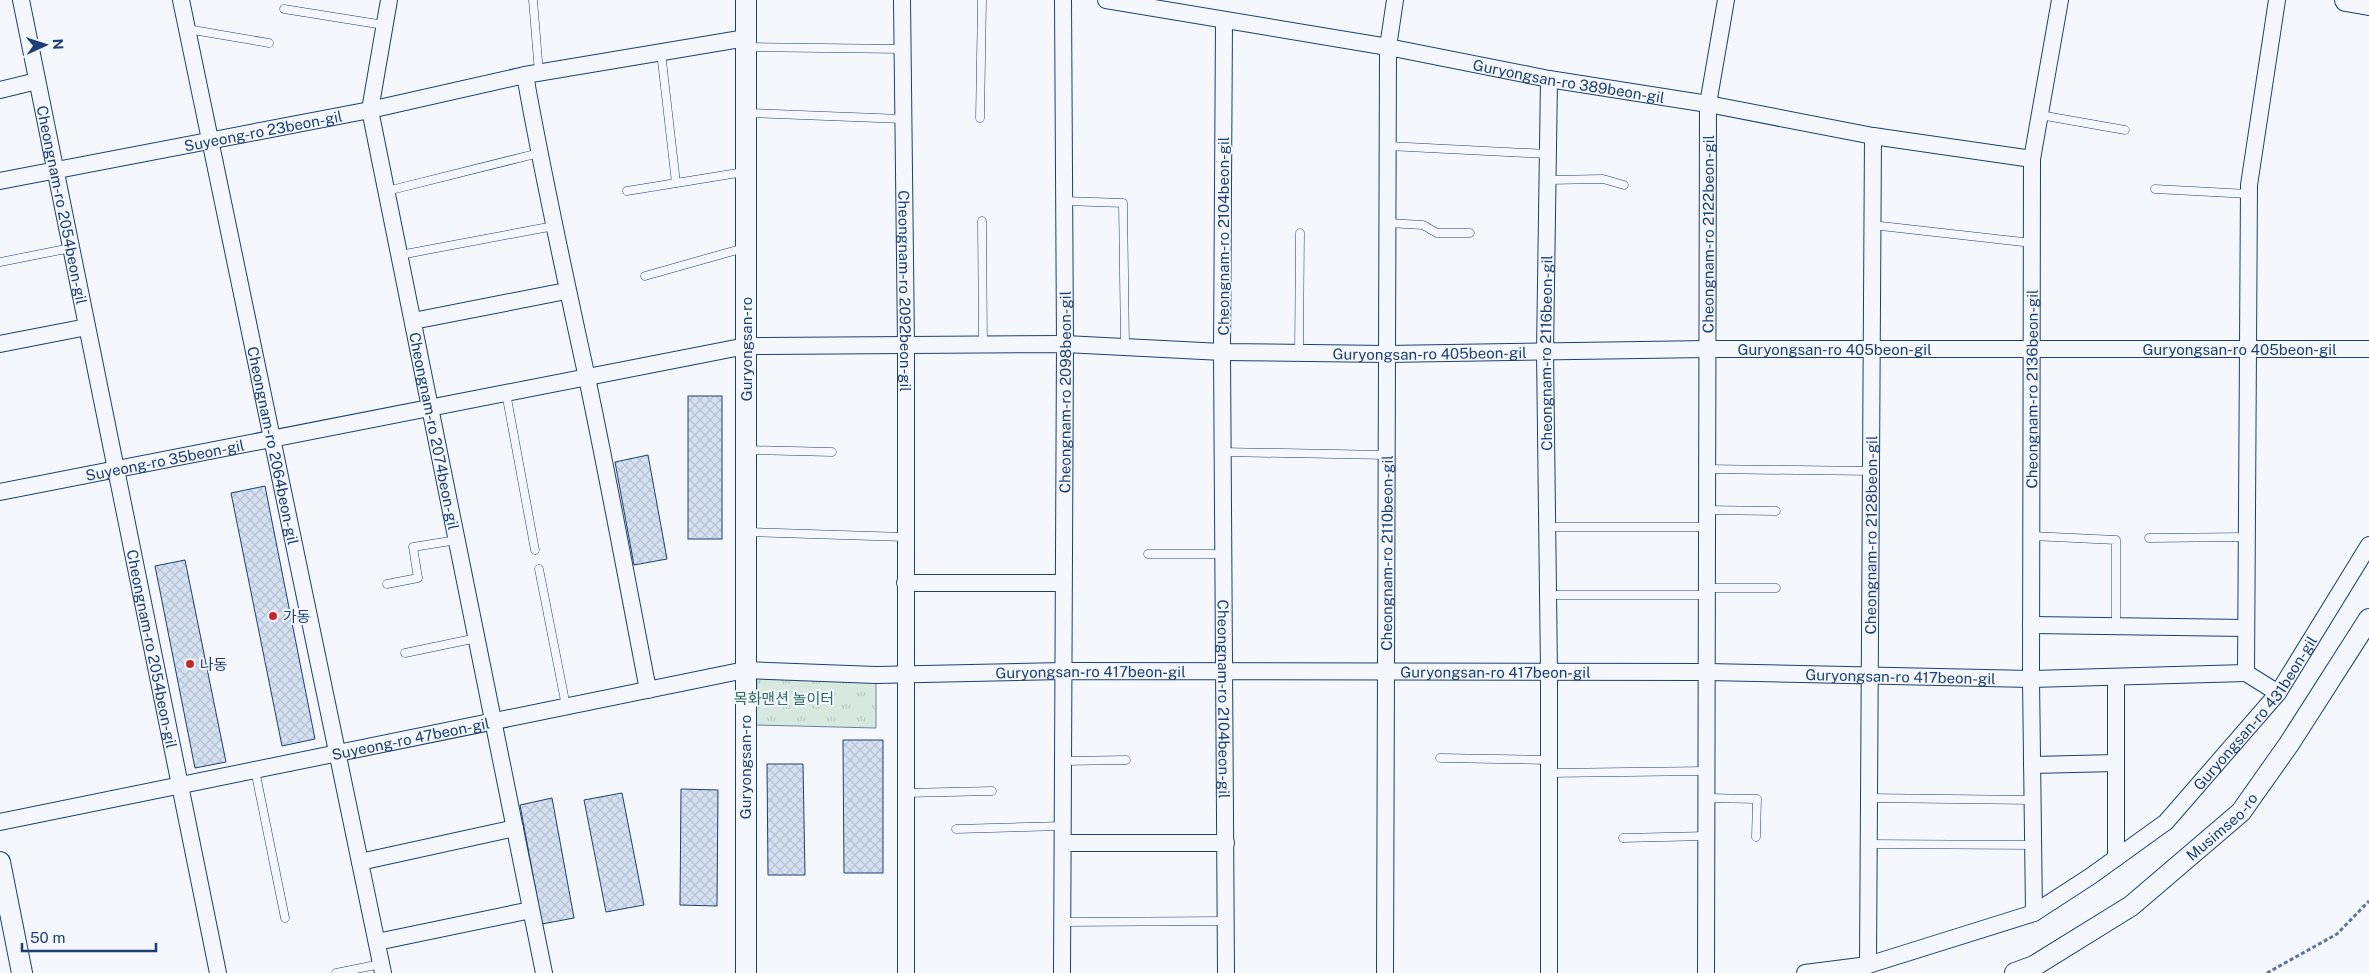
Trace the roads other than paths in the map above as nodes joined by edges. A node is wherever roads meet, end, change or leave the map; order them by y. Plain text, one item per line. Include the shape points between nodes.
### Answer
1 (21, 0) edge
2 (181, 0) edge
3 (388, 0) edge
4 (533, 0) edge
5 (746, 0) edge
6 (902, 0) edge
7 (982, 0) edge
8 (1063, 0) edge
9 (1106, 0) edge
10 (1395, 0) edge
11 (1726, 0) edge
12 (2060, 0) edge
13 (2277, 0) edge
14 (2346, 0) edge
15 (2369, 4) edge
16 (284, 9) dead end
17 (1224, 21) junction
18 (384, 24) junction
19 (187, 29) junction
20 (269, 43) dead end
21 (746, 43) junction
22 (1388, 47) junction
23 (902, 49) junction
24 (660, 52) junction
25 (532, 74) junction
26 (1550, 78) junction
27 (37, 82) junction
28 (0, 90) edge
29 (1708, 104) junction
30 (370, 110) junction
31 (746, 113) junction
32 (2040, 115) junction
33 (980, 118) dead end
34 (903, 119) junction
35 (2125, 130) dead end
36 (1872, 136) junction
37 (210, 141) junction
38 (1388, 146) junction
39 (539, 153) junction
40 (1548, 154) junction
41 (2032, 159) junction
42 (55, 170) junction
43 (746, 172) junction
44 (1548, 180) junction
45 (0, 181) edge
46 (676, 183) junction
47 (1624, 185) dead end
48 (2155, 189) dead end
49 (387, 191) junction
50 (627, 191) dead end
51 (2249, 194) junction
52 (1064, 201) junction
53 (982, 221) dead end
54 (1388, 224) junction
55 (1872, 225) junction
56 (554, 226) junction
57 (1300, 233) dead end
58 (1470, 233) dead end
59 (2032, 243) junction
60 (71, 248) junction
61 (746, 248) junction
62 (400, 255) junction
63 (0, 262) edge
64 (644, 276) dead end
65 (566, 291) junction
66 (413, 321) junction
67 (87, 327) junction
68 (0, 344) edge
69 (906, 344) junction
70 (983, 344) junction
71 (1065, 344) junction
72 (746, 346) junction
73 (1125, 346) junction
74 (2033, 348) junction
75 (1707, 349) junction
76 (2247, 349) junction
77 (2369, 349) edge
78 (1872, 350) junction
79 (1222, 352) junction
80 (1545, 352) junction
81 (1299, 353) junction
82 (1388, 354) junction
83 (586, 378) junction
84 (506, 393) junction
85 (430, 408) junction
86 (272, 439) junction
87 (746, 450) junction
88 (832, 452) dead end
89 (1223, 452) junction
90 (1387, 455) junction
91 (116, 469) junction
92 (1706, 469) junction
93 (1871, 472) junction
94 (0, 492) edge
95 (1706, 510) junction
96 (1776, 511) dead end
97 (1547, 527) junction
98 (1706, 527) junction
99 (745, 532) junction
100 (2031, 536) junction
101 (905, 537) junction
102 (2246, 537) junction
103 (2149, 538) dead end
104 (457, 540) junction
105 (2369, 544) edge
106 (535, 550) dead end
107 (1148, 554) dead end
108 (1224, 554) junction
109 (539, 568) dead end
110 (905, 583) junction
111 (1063, 583) junction
112 (388, 584) dead end
113 (1776, 588) dead end
114 (1706, 591) junction
115 (1548, 595) junction
116 (2369, 619) edge
117 (2031, 625) junction
118 (2116, 626) junction
119 (2246, 628) junction
120 (477, 638) junction
121 (405, 653) dead end
122 (745, 670) junction
123 (1062, 671) junction
124 (1225, 671) junction
125 (1386, 671) junction
126 (1549, 672) junction
127 (1707, 672) junction
128 (2246, 673) junction
129 (905, 674) junction
130 (1869, 674) junction
131 (2116, 677) junction
132 (2030, 679) junction
133 (648, 690) junction
134 (2278, 693) junction
135 (566, 706) junction
136 (494, 721) junction
137 (338, 753) junction
138 (1440, 758) dead end
139 (1062, 760) junction
140 (1126, 760) dead end
141 (2116, 763) junction
142 (2032, 765) junction
143 (1549, 766) junction
144 (255, 770) junction
145 (1706, 771) junction
146 (180, 785) junction
147 (992, 791) dead end
148 (905, 793) junction
149 (1706, 798) junction
150 (1869, 798) junction
151 (2032, 800) junction
152 (0, 822) edge
153 (1063, 826) junction
154 (515, 828) junction
155 (956, 829) dead end
156 (1706, 836) junction
157 (1756, 837) dead end
158 (1623, 838) dead end
159 (1063, 843) junction
160 (1226, 843) junction
161 (1868, 844) junction
162 (2033, 845) junction
163 (2116, 858) junction
164 (0, 862) edge
165 (360, 862) junction
166 (532, 910) junction
167 (2034, 913) junction
168 (285, 918) dead end
169 (1226, 921) junction
170 (1063, 922) junction
171 (377, 942) junction
172 (1868, 965) junction
173 (382, 968) edge
174 (22, 973) edge
175 (218, 973) edge
176 (336, 973) edge
177 (544, 973) edge
178 (746, 973) edge
179 (906, 973) edge
180 (1062, 973) edge
181 (1226, 973) edge
182 (1385, 973) edge
183 (1549, 973) edge
184 (1706, 973) edge
185 (1805, 973) edge
186 (2015, 973) edge

1 - 27 street, Cheongnam-ro 2054beon-gil
2 - 19 street, Cheongnam-ro 2064beon-gil
3 - 18 street, Cheongnam-ro 2074beon-gil
4 - 25 lane
5 - 21 street, Guryongsan-ro
6 - 23 street, Cheongnam-ro 2092beon-gil
7 - 33 lane
8 - 52 street, Cheongnam-ro 2098beon-gil
9 - 17 street, Guryongsan-ro 389beon-gil
10 - 22 street, Cheongnam-ro 2110beon-gil
11 - 29 street, Cheongnam-ro 2122beon-gil
12 - 32 street, Cheongnam-ro 2136beon-gil
13 - 51 street
14 - 15 main road
16 - 18 lane
17 - 22 street, Guryongsan-ro 389beon-gil
17 - 79 street, Cheongnam-ro 2104beon-gil
18 - 30 street, Cheongnam-ro 2074beon-gil
19 - 20 lane
19 - 37 street, Cheongnam-ro 2064beon-gil
21 - 23 lane
21 - 24 street, Suyeong-ro 23beon-gil
21 - 31 street, Guryongsan-ro
22 - 26 street, Guryongsan-ro 389beon-gil
22 - 38 street, Cheongnam-ro 2110beon-gil
23 - 34 street, Cheongnam-ro 2092beon-gil
24 - 25 street, Suyeong-ro 23beon-gil
24 - 46 lane
25 - 30 street, Suyeong-ro 23beon-gil
25 - 39 street
26 - 29 street, Guryongsan-ro 389beon-gil
26 - 40 street, Cheongnam-ro 2116beon-gil
27 - 28 street
27 - 42 street, Cheongnam-ro 2054beon-gil
29 - 36 street, Guryongsan-ro 389beon-gil
29 - 75 street, Cheongnam-ro 2122beon-gil
30 - 37 street, Suyeong-ro 23beon-gil
30 - 49 street, Cheongnam-ro 2074beon-gil
31 - 34 lane
31 - 43 street, Guryongsan-ro
32 - 35 lane
32 - 41 street, Cheongnam-ro 2136beon-gil
34 - 69 street, Cheongnam-ro 2092beon-gil
36 - 41 street, Guryongsan-ro 389beon-gil
36 - 55 street, Cheongnam-ro 2128beon-gil
37 - 42 street, Suyeong-ro 23beon-gil
37 - 86 street, Cheongnam-ro 2064beon-gil
38 - 40 lane
38 - 54 street, Cheongnam-ro 2110beon-gil
39 - 49 lane
39 - 56 street
40 - 44 street, Cheongnam-ro 2116beon-gil
41 - 59 street, Cheongnam-ro 2136beon-gil
42 - 45 street, Suyeong-ro 23beon-gil
42 - 60 street, Cheongnam-ro 2054beon-gil
43 - 46 lane
43 - 61 street, Guryongsan-ro
44 - 47 lane via 1603,179
44 - 80 street, Cheongnam-ro 2116beon-gil
46 - 50 lane
48 - 51 lane
49 - 62 street, Cheongnam-ro 2074beon-gil
51 - 76 street
52 - 71 street, Cheongnam-ro 2098beon-gil
52 - 73 lane via 1123,203
53 - 70 lane
54 - 58 lane via 1423,225 1437,233
54 - 82 street, Cheongnam-ro 2110beon-gil
55 - 59 lane
55 - 78 street, Cheongnam-ro 2128beon-gil
56 - 62 lane
56 - 65 street
57 - 81 lane
59 - 74 street, Cheongnam-ro 2136beon-gil
60 - 63 lane
60 - 67 street, Cheongnam-ro 2054beon-gil
61 - 64 lane
61 - 72 street, Guryongsan-ro
62 - 66 street, Cheongnam-ro 2074beon-gil
65 - 66 street, Cheongnam-ro 2074beon-gil
65 - 83 street
66 - 85 street, Cheongnam-ro 2074beon-gil
67 - 68 street
67 - 91 street, Cheongnam-ro 2054beon-gil
69 - 70 street, Guryongsan-ro 405beon-gil
69 - 72 street, Guryongsan-ro 405beon-gil
69 - 101 street, Cheongnam-ro 2092beon-gil
70 - 71 street, Guryongsan-ro 405beon-gil
71 - 73 street, Guryongsan-ro 405beon-gil
71 - 111 street, Cheongnam-ro 2098beon-gil
72 - 83 street, Suyeong-ro 35beon-gil
72 - 87 street, Guryongsan-ro
73 - 79 street, Guryongsan-ro 405beon-gil
74 - 76 street, Guryongsan-ro 405beon-gil
74 - 78 street, Guryongsan-ro 405beon-gil
74 - 100 street, Cheongnam-ro 2136beon-gil
75 - 78 street, Guryongsan-ro 405beon-gil
75 - 80 street, Guryongsan-ro 405beon-gil
75 - 92 street, Cheongnam-ro 2122beon-gil
76 - 77 street, Guryongsan-ro 405beon-gil
76 - 102 street
78 - 93 street, Cheongnam-ro 2128beon-gil
79 - 81 street, Guryongsan-ro 405beon-gil
79 - 89 street, Cheongnam-ro 2104beon-gil
80 - 82 street, Guryongsan-ro 405beon-gil
80 - 97 street, Cheongnam-ro 2116beon-gil
81 - 82 street, Guryongsan-ro 405beon-gil
82 - 90 street, Cheongnam-ro 2110beon-gil
83 - 84 street, Suyeong-ro 35beon-gil
83 - 133 street
84 - 85 street, Suyeong-ro 35beon-gil
84 - 106 lane
85 - 86 street, Suyeong-ro 35beon-gil
85 - 104 street, Cheongnam-ro 2074beon-gil
86 - 91 street, Suyeong-ro 35beon-gil
86 - 137 street, Cheongnam-ro 2064beon-gil
87 - 88 lane
87 - 99 street, Guryongsan-ro
89 - 90 lane
89 - 108 street, Cheongnam-ro 2104beon-gil
90 - 125 street, Cheongnam-ro 2110beon-gil
91 - 94 street, Suyeong-ro 35beon-gil
91 - 146 street, Cheongnam-ro 2054beon-gil
92 - 93 lane
92 - 95 street, Cheongnam-ro 2122beon-gil
93 - 130 street, Cheongnam-ro 2128beon-gil
95 - 96 lane
95 - 98 street, Cheongnam-ro 2122beon-gil
97 - 98 lane
97 - 115 street, Cheongnam-ro 2116beon-gil
98 - 114 street, Cheongnam-ro 2122beon-gil
99 - 101 lane
99 - 122 street, Guryongsan-ro
100 - 117 street, Cheongnam-ro 2136beon-gil
100 - 118 lane via 2116,540
101 - 110 street, Cheongnam-ro 2092beon-gil
102 - 103 lane
102 - 119 street
104 - 112 lane, Cheongnam-ro 2074beon-gil via 413,547 418,578
104 - 120 street, Cheongnam-ro 2074beon-gil
105 - 134 street, Guryongsan-ro 431beon-gil
107 - 108 lane
108 - 124 street, Cheongnam-ro 2104beon-gil
109 - 135 lane
110 - 111 street
110 - 129 street, Cheongnam-ro 2092beon-gil
111 - 123 street, Cheongnam-ro 2098beon-gil
113 - 114 lane
114 - 115 lane
114 - 127 street, Cheongnam-ro 2122beon-gil
115 - 126 street, Cheongnam-ro 2116beon-gil
116 - 186 street, Musimseo-ro via 2241,812 2131,906 2034,966
117 - 118 street
117 - 132 street, Cheongnam-ro 2136beon-gil
118 - 119 street
119 - 128 street
120 - 121 lane
120 - 136 street, Cheongnam-ro 2074beon-gil
122 - 129 street, Guryongsan-ro 417beon-gil via 876,676
122 - 133 street, Suyeong-ro 47beon-gil
122 - 178 street, Guryongsan-ro
123 - 124 street, Guryongsan-ro 417beon-gil
123 - 129 street, Guryongsan-ro 417beon-gil
123 - 139 street, Cheongnam-ro 2098beon-gil
124 - 125 street, Guryongsan-ro 417beon-gil
124 - 160 street, Cheongnam-ro 2104beon-gil
125 - 126 street, Guryongsan-ro 417beon-gil
125 - 182 street, Cheongnam-ro 2110beon-gil
126 - 127 street, Guryongsan-ro 417beon-gil
126 - 143 street, Cheongnam-ro 2116beon-gil
127 - 130 street, Guryongsan-ro 417beon-gil
127 - 145 street, Cheongnam-ro 2122beon-gil
128 - 131 street, Guryongsan-ro 417beon-gil
128 - 134 street
129 - 148 street, Cheongnam-ro 2092beon-gil
130 - 132 street, Guryongsan-ro 417beon-gil
130 - 150 street, Cheongnam-ro 2128beon-gil
131 - 132 street, Guryongsan-ro 417beon-gil
131 - 141 street
132 - 142 street, Cheongnam-ro 2136beon-gil
133 - 135 street, Suyeong-ro 47beon-gil
134 - 163 street, Guryongsan-ro 431beon-gil via 2166,822
135 - 136 street, Suyeong-ro 47beon-gil
136 - 137 street, Suyeong-ro 47beon-gil
136 - 154 street, Cheongnam-ro 2074beon-gil
137 - 144 street, Suyeong-ro 47beon-gil
137 - 165 street, Cheongnam-ro 2064beon-gil
138 - 143 lane
139 - 140 lane
139 - 153 street, Cheongnam-ro 2098beon-gil
141 - 142 street
141 - 163 street
142 - 151 street, Cheongnam-ro 2136beon-gil
143 - 145 lane via 1631,772
143 - 183 street, Cheongnam-ro 2116beon-gil
144 - 146 street, Suyeong-ro 47beon-gil
144 - 168 lane
145 - 149 street, Cheongnam-ro 2122beon-gil
146 - 152 street, Suyeong-ro 47beon-gil
146 - 175 street, Cheongnam-ro 2054beon-gil
147 - 148 lane
148 - 179 street, Cheongnam-ro 2092beon-gil
149 - 156 street, Cheongnam-ro 2122beon-gil
149 - 157 lane via 1757,799
150 - 151 lane
150 - 161 street, Cheongnam-ro 2128beon-gil
151 - 162 street, Cheongnam-ro 2136beon-gil
153 - 155 lane
153 - 159 street, Cheongnam-ro 2098beon-gil
154 - 165 street
154 - 166 street, Cheongnam-ro 2074beon-gil
156 - 158 lane
156 - 184 street, Cheongnam-ro 2122beon-gil
159 - 160 street
159 - 170 street, Cheongnam-ro 2098beon-gil
160 - 169 street, Cheongnam-ro 2104beon-gil
161 - 162 lane
161 - 172 street, Cheongnam-ro 2128beon-gil
162 - 167 street, Cheongnam-ro 2136beon-gil
163 - 167 street, Guryongsan-ro 431beon-gil
164 - 174 street
165 - 171 street, Cheongnam-ro 2064beon-gil
166 - 171 street
166 - 177 street, Cheongnam-ro 2074beon-gil
167 - 172 street, Guryongsan-ro 431beon-gil
169 - 170 lane
169 - 181 street, Cheongnam-ro 2104beon-gil
170 - 180 street, Cheongnam-ro 2098beon-gil
171 - 173 street, Cheongnam-ro 2064beon-gil
172 - 185 street, Guryongsan-ro 431beon-gil
173 - 176 lane

